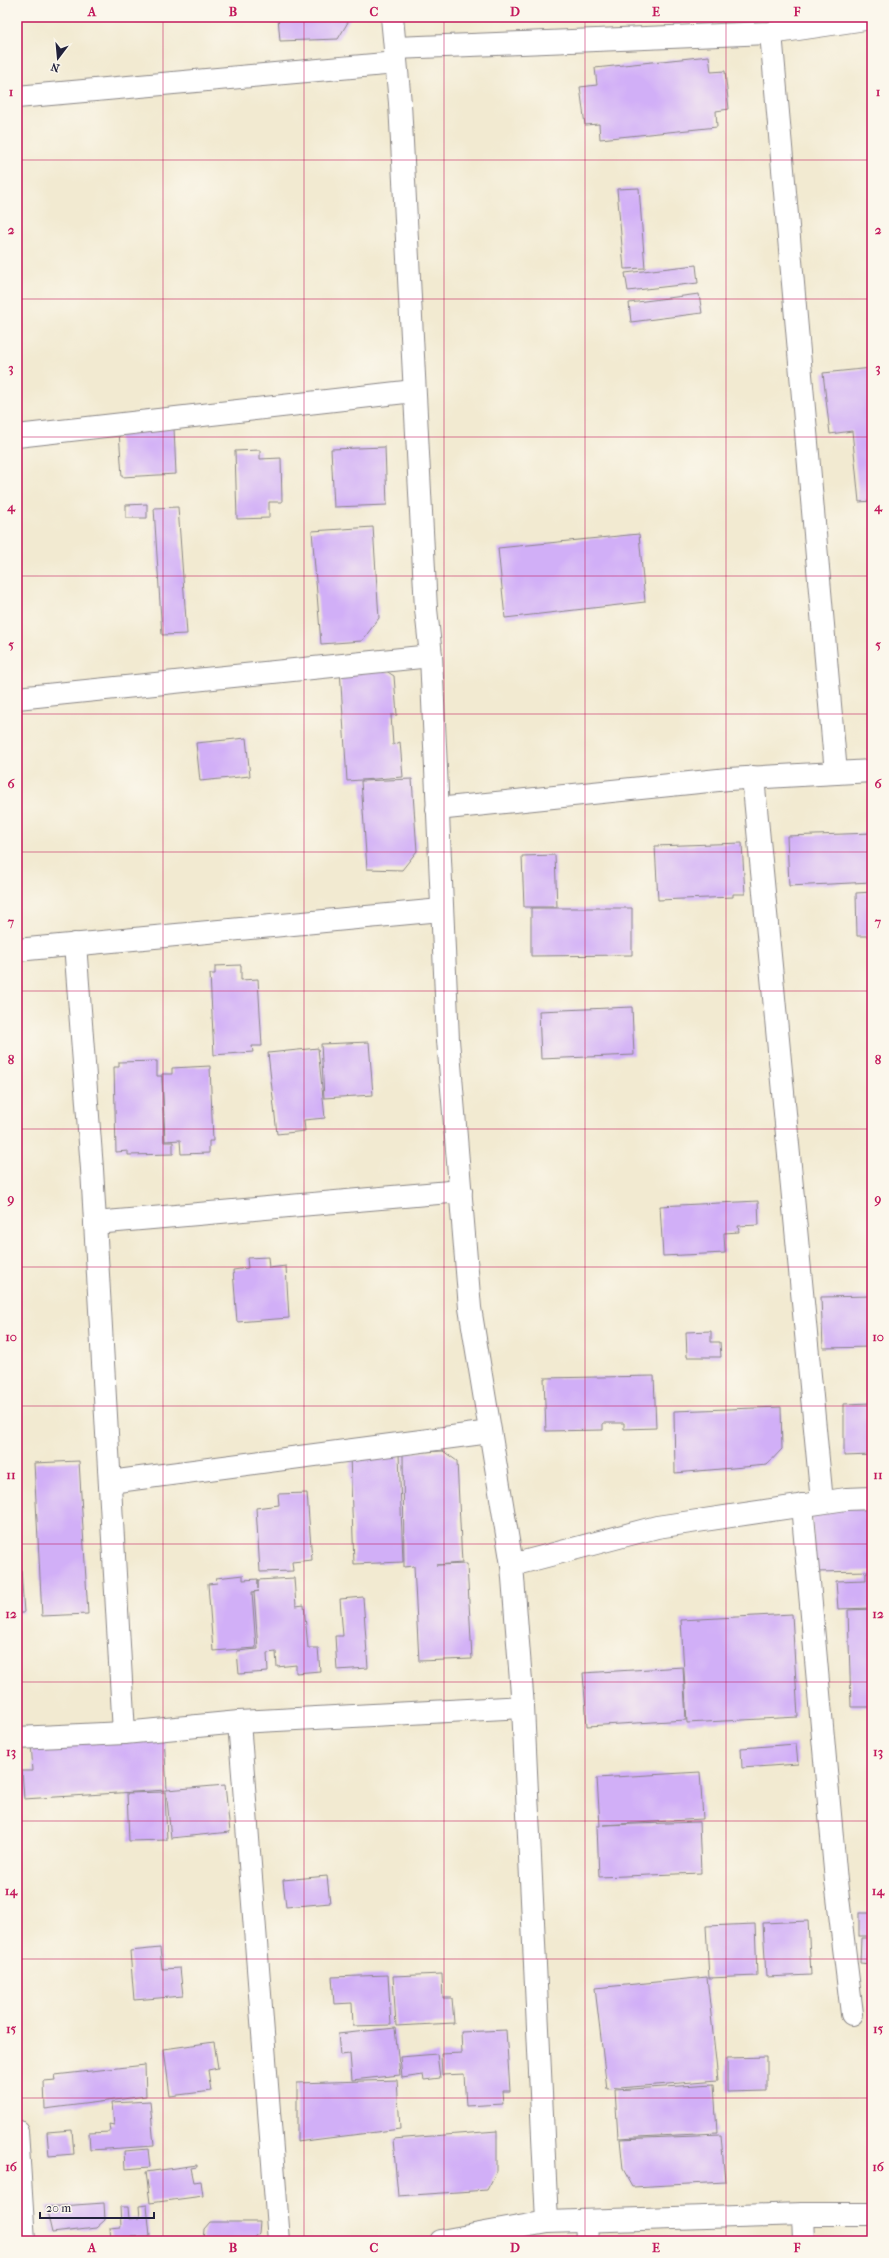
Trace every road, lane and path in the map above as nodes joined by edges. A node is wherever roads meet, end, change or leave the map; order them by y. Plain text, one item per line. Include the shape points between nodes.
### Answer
1 (392, 17) edge
2 (872, 18) edge
3 (771, 33) junction
4 (395, 56) junction
5 (17, 97) edge
6 (414, 391) junction
7 (17, 436) edge
8 (431, 656) junction
9 (17, 698) edge
10 (872, 771) edge
11 (836, 773) junction
12 (753, 777) junction
13 (437, 809) junction
14 (442, 910) junction
15 (75, 944) junction
16 (17, 950) edge
17 (461, 1191) junction
18 (95, 1223) junction
19 (490, 1432) junction
20 (110, 1482) junction
21 (872, 1498) edge
22 (812, 1504) junction
23 (512, 1565) junction
24 (523, 1707) junction
25 (239, 1722) junction
26 (124, 1733) junction
27 (17, 1738) edge
28 (852, 2014) dead end
29 (17, 2131) edge
30 (803, 2214) junction
31 (872, 2214) edge
32 (547, 2222) junction
33 (587, 2231) edge
34 (24, 2241) edge
35 (279, 2241) edge
36 (441, 2241) edge
37 (804, 2241) edge

1 - 4 street
2 - 3 street
3 - 4 street
3 - 11 street
4 - 5 street
4 - 6 street via 400,103
6 - 7 street
6 - 8 street
8 - 9 street
8 - 13 street
10 - 11 street
11 - 12 street
12 - 13 street
12 - 22 street
13 - 14 street
14 - 15 street
14 - 17 street via 448,1040
15 - 16 street
15 - 18 street
17 - 18 street
17 - 19 street via 470,1308
18 - 20 street
19 - 20 street
19 - 23 street
20 - 26 street
21 - 22 street
22 - 23 street via 657,1528
22 - 28 street via 836,1881
23 - 24 street
24 - 25 street
24 - 32 street
25 - 26 street
25 - 35 street
26 - 27 street
29 - 34 street
30 - 31 street
30 - 33 street
30 - 37 street
32 - 33 street
32 - 36 street

